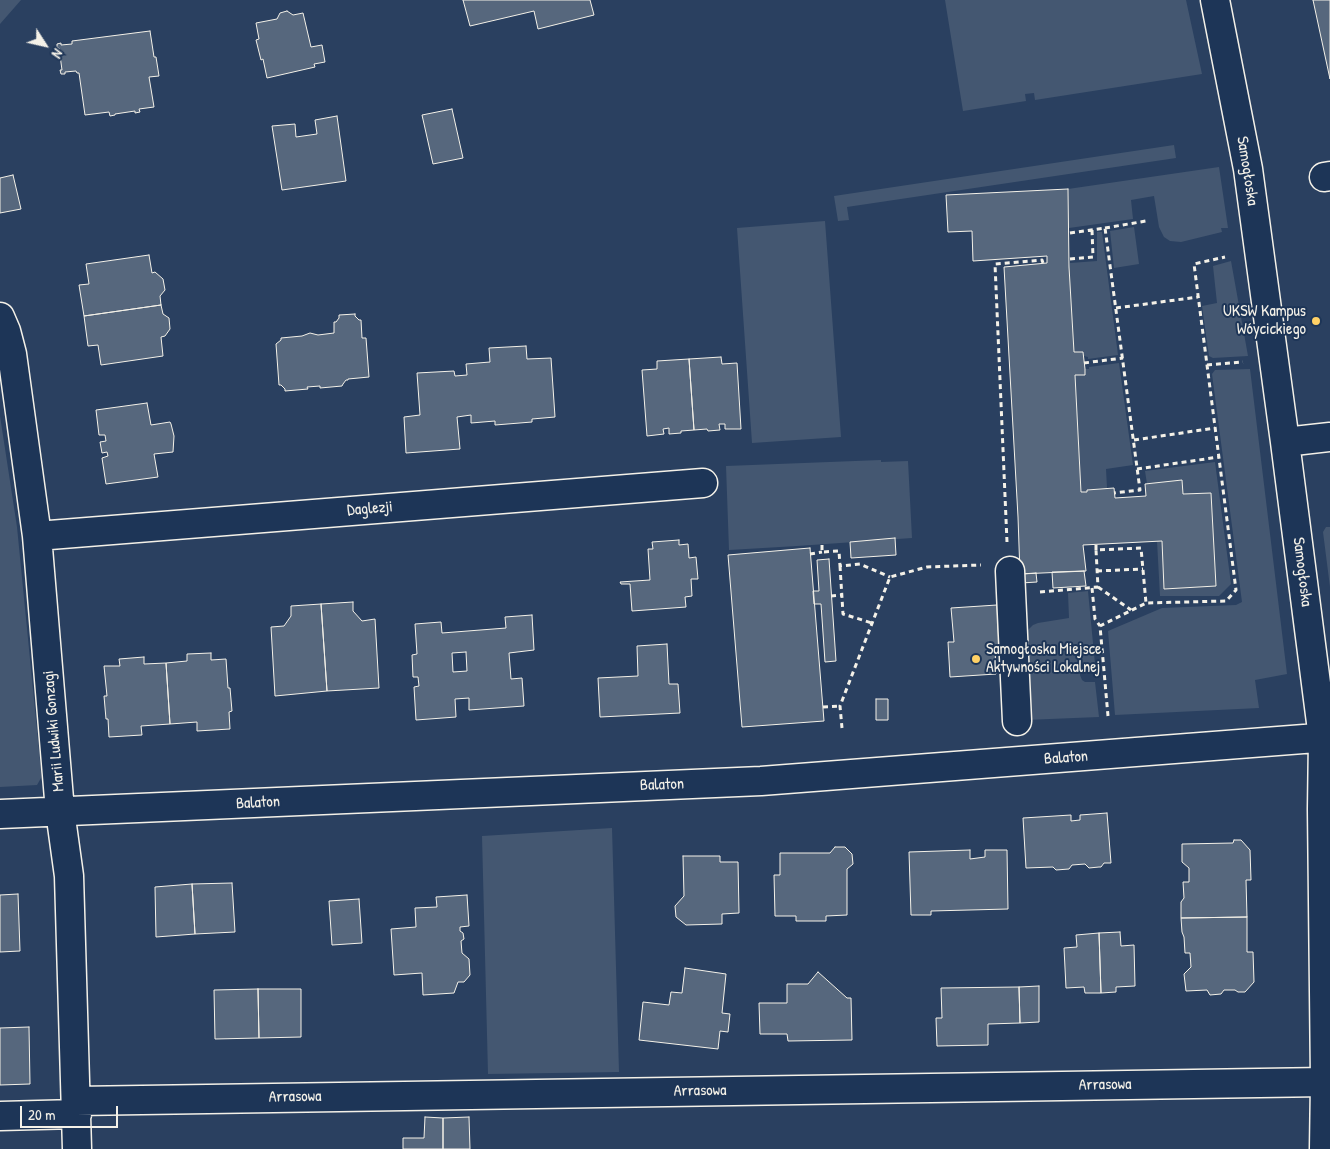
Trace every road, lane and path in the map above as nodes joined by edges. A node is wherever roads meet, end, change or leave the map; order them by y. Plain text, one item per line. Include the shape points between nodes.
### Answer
1 (1216, 0) edge
2 (1146, 222) dead end
3 (1105, 228) junction
4 (1092, 230) junction
5 (1070, 233) dead end
6 (1225, 257) dead end
7 (1070, 259) dead end
8 (1043, 263) dead end
9 (1198, 296) junction
10 (1116, 308) junction
11 (0, 317) edge
12 (1123, 358) junction
13 (1249, 362) dead end
14 (1084, 363) dead end
15 (1207, 365) junction
16 (1215, 428) junction
17 (1330, 437) edge
18 (1134, 440) junction
19 (1285, 442) junction
20 (1219, 457) junction
21 (1137, 469) junction
22 (703, 483) dead end
23 (1114, 493) dead end
24 (37, 536) junction
25 (822, 544) dead end
26 (1096, 545) dead end
27 (1096, 550) junction
28 (822, 552) junction
29 (810, 554) dead end
30 (840, 566) junction
31 (1143, 569) junction
32 (1097, 571) junction
33 (890, 577) junction
34 (1010, 577) junction
35 (1098, 587) junction
36 (1092, 588) junction
37 (842, 595) junction
38 (831, 596) dead end
39 (1146, 603) junction
40 (1131, 610) junction
41 (872, 623) junction
42 (1100, 626) junction
43 (840, 706) junction
44 (823, 707) dead end
45 (1108, 716) dead end
46 (1017, 721) dead end
47 (842, 728) dead end
48 (1327, 738) edge
49 (60, 812) junction
50 (0, 814) edge
51 (1325, 1082) junction
52 (76, 1107) junction
53 (0, 1116) edge
54 (77, 1149) edge
55 (1324, 1149) edge

1 - 19 street, Samogłoska via 1248,169
2 - 3 path
3 - 4 path
3 - 10 path
4 - 5 path
4 - 7 path via 1093,257
6 - 9 path via 1194,264
8 - 34 path via 1042,260 995,264
9 - 10 path
9 - 15 path
10 - 12 path
11 - 24 street, Marii Ludwiki Gonzagi via 12,354
12 - 14 path
12 - 18 path
13 - 15 path
15 - 16 path
16 - 18 path
16 - 20 path
17 - 19 street
18 - 21 path
19 - 48 street, Samogłoska
20 - 21 path
20 - 39 path via 1236,590 1226,601
21 - 23 path via 1140,490
22 - 24 street, Daglezji
24 - 49 street, Marii Ludwiki Gonzagi
25 - 28 path
26 - 27 path
27 - 31 path via 1141,548
27 - 32 path
28 - 29 path
28 - 30 path via 839,551
30 - 33 path via 860,564
30 - 37 path
31 - 32 path
31 - 39 path
32 - 35 path
33 - 34 path via 927,567
33 - 41 path
34 - 36 path
34 - 46 street
35 - 36 path
35 - 40 path
36 - 42 path via 1095,619
37 - 38 path
37 - 41 path via 843,614
39 - 40 path
40 - 42 path
41 - 43 path
42 - 45 path
43 - 44 path
43 - 47 path
48 - 49 street, Balaton via 761,781
48 - 51 street, Samogłoska via 1322,809
49 - 50 street, Balaton
49 - 52 street, Marii Ludwiki Gonzagi via 68,876
51 - 52 street, Arrasowa
51 - 55 street, Samogłoska
52 - 53 street, Arrasowa
52 - 54 street, Marii Ludwiki Gonzagi

